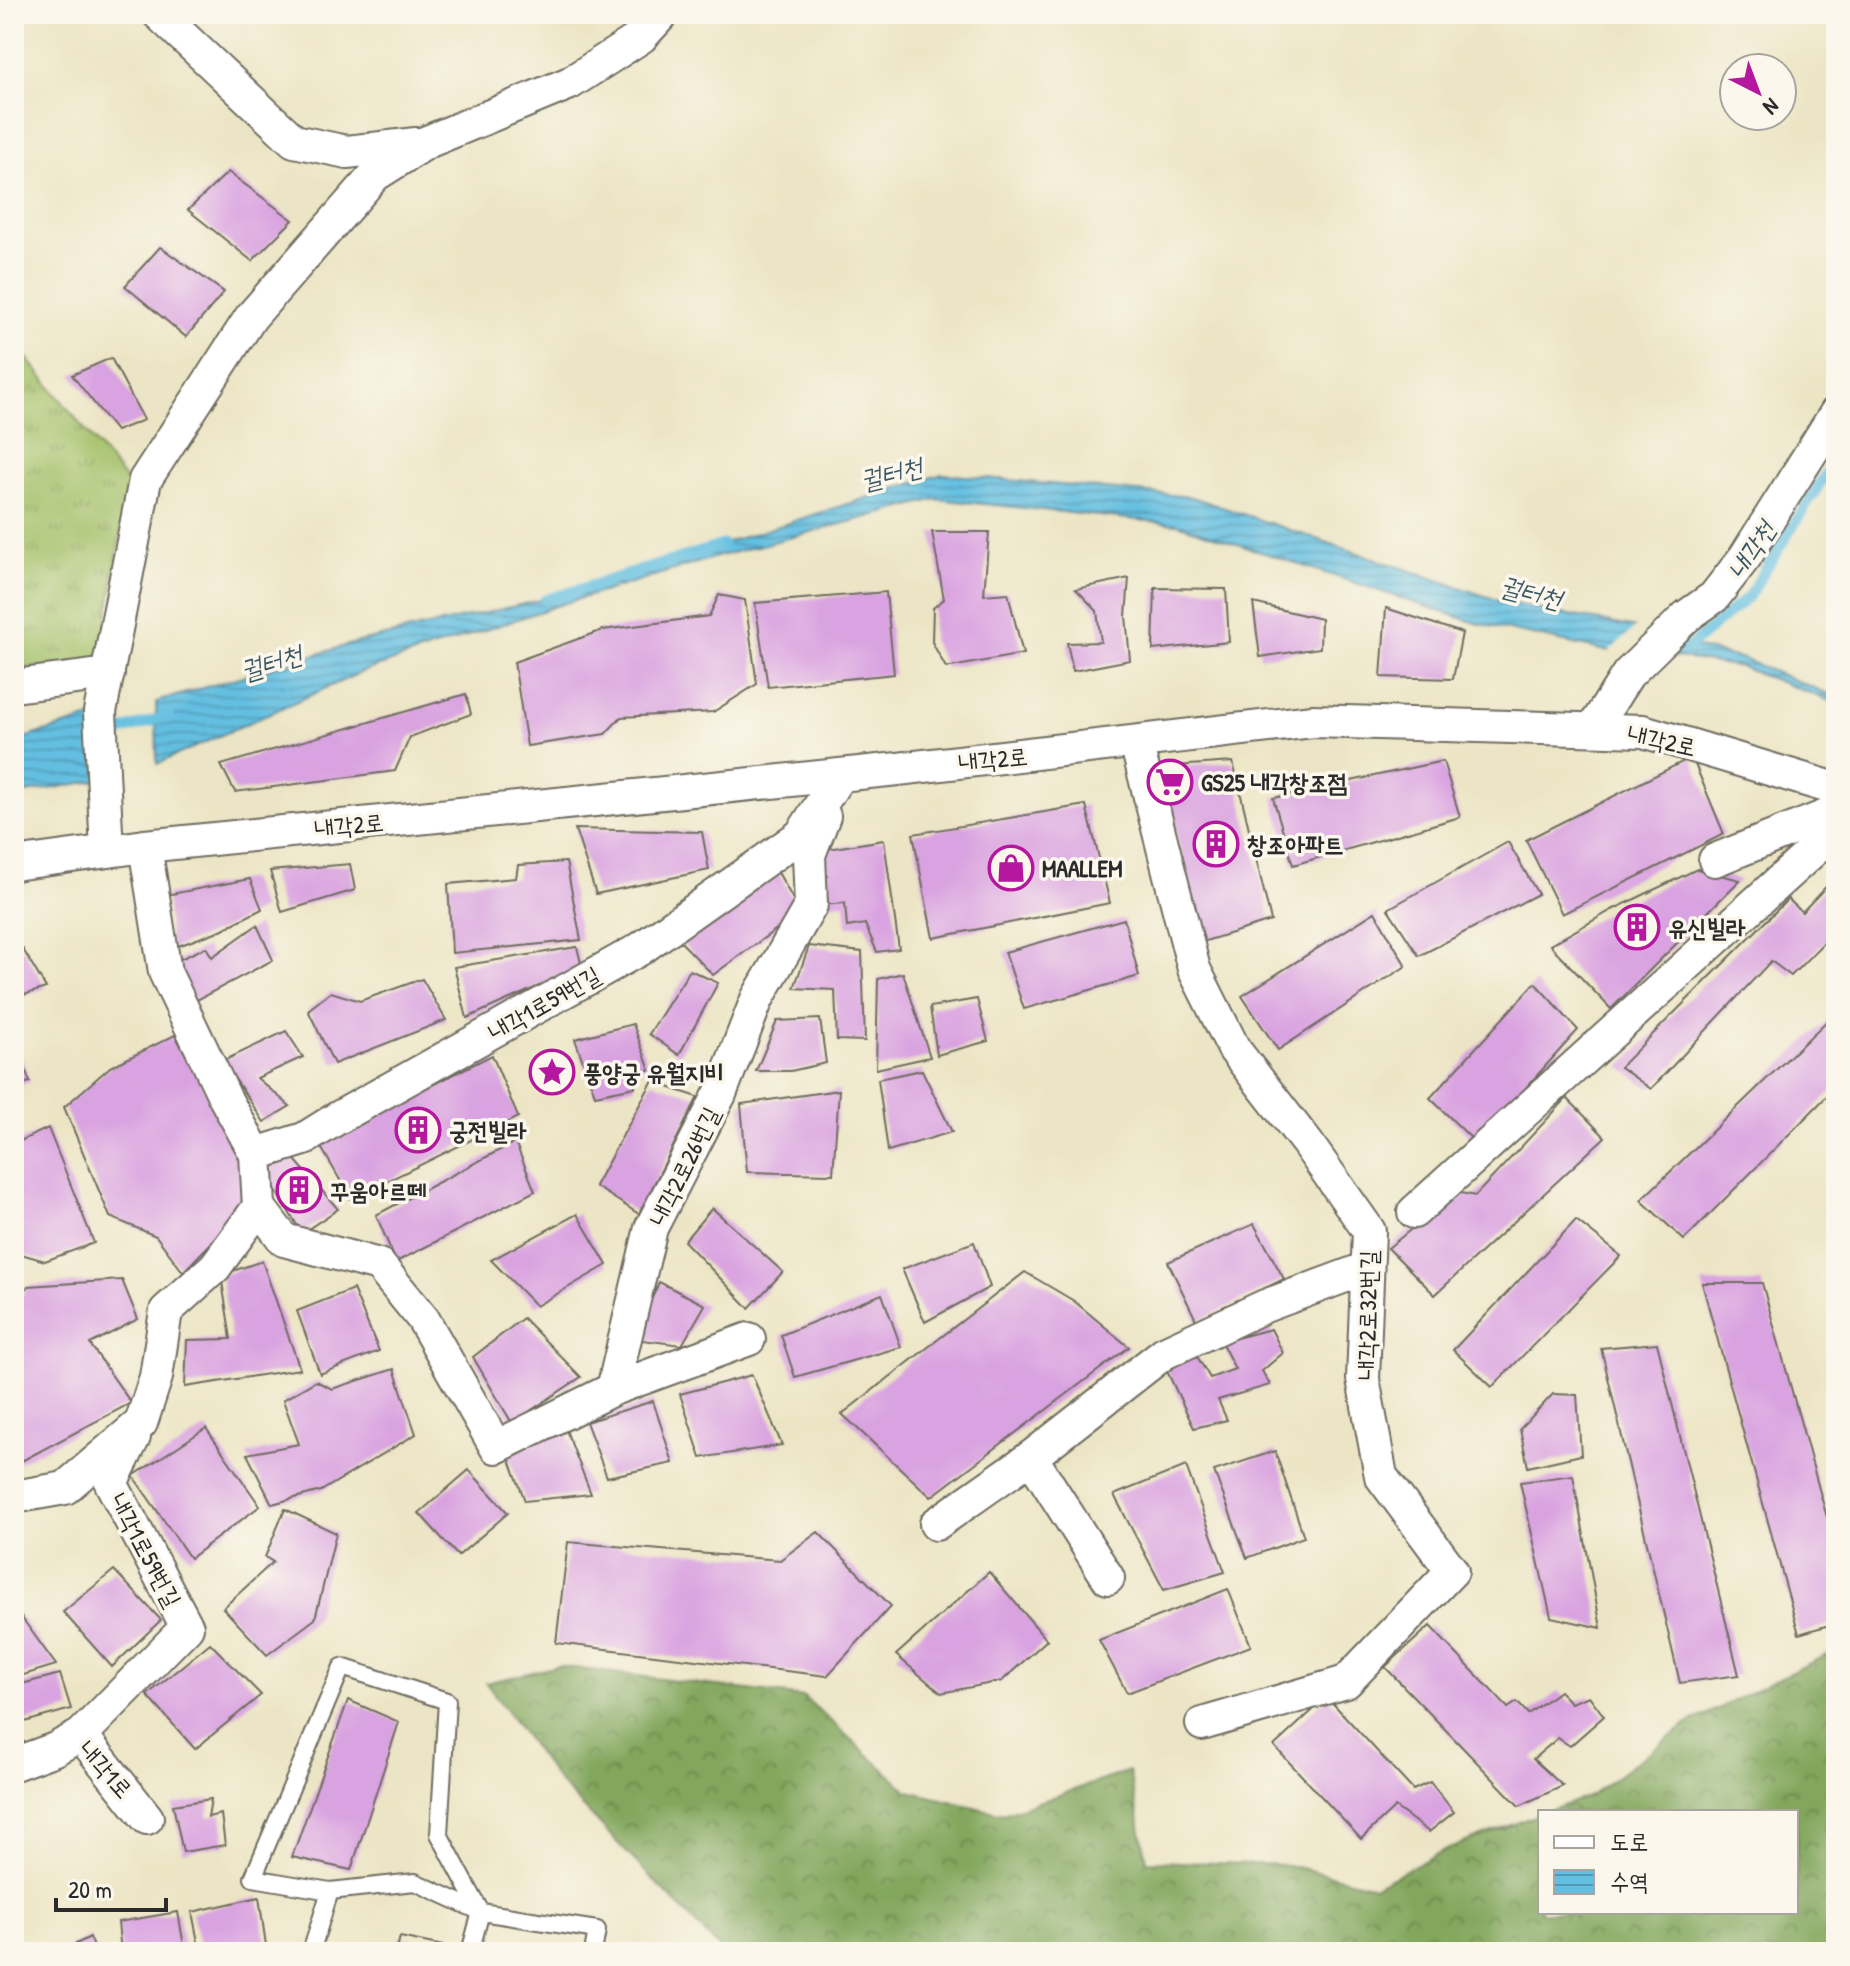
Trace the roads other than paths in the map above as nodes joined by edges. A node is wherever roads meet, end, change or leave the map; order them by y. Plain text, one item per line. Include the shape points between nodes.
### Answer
1 (159, 14) edge
2 (662, 14) edge
3 (427, 142) junction
4 (1836, 413) edge
5 (108, 674) junction
6 (14, 686) edge
7 (1593, 729) junction
8 (1136, 742) junction
9 (840, 775) junction
10 (1836, 789) edge
11 (1836, 812) edge
12 (1836, 830) edge
13 (145, 846) junction
14 (107, 851) junction
15 (1715, 860) dead end
16 (14, 864) edge
17 (256, 1154) junction
18 (259, 1207) junction
19 (1414, 1212) dead end
20 (1367, 1268) junction
21 (749, 1339) dead end
22 (613, 1389) junction
23 (141, 1423) junction
24 (1031, 1457) junction
25 (14, 1497) edge
26 (936, 1524) dead end
27 (1108, 1578) dead end
28 (1202, 1724) dead end
29 (81, 1735) junction
30 (14, 1764) edge
31 (147, 1818) dead end
32 (330, 1891) junction
33 (481, 1912) junction
34 (311, 1952) edge
35 (470, 1952) edge
36 (593, 1952) edge

1 - 3 street via 294,141 347,152
2 - 3 street via 641,37 570,83
3 - 5 street via 375,175 251,317 145,480
4 - 7 street via 1745,557 1714,597 1628,674
5 - 6 street
5 - 14 street via 100,712
7 - 8 street, 내각2로 via 1313,721
7 - 10 street, 내각2로 via 1643,731
8 - 9 street, 내각2로
8 - 20 street, 내각2로32번길 via 1194,969 1234,1049 1369,1231
9 - 13 street, 내각2로
9 - 17 street, 내각1로59번길 via 801,835 640,949 304,1139
9 - 22 street, 내각2로26번길 via 809,855 811,905 757,999 720,1094 651,1228
11 - 15 street
12 - 19 street
13 - 14 street, 내각2로
13 - 17 street via 165,972
14 - 16 street, 내각2로
17 - 18 street
18 - 22 street via 284,1240 379,1265 423,1319 496,1447
18 - 23 street, 내각1로59번길 via 215,1267 166,1311 156,1377
20 - 24 street via 1265,1306 1164,1353
20 - 28 street, 내각2로32번길 via 1363,1379 1381,1476 1452,1571 1346,1682
21 - 22 street
23 - 25 street via 65,1488
23 - 29 street, 내각1로59번길 via 111,1483 187,1627
24 - 26 street
24 - 27 street
29 - 30 street, 내각1로
29 - 31 street, 내각1로
32 - 33 lane via 415,1882
32 - 33 lane via 253,1878 342,1667 447,1701 439,1834
32 - 34 lane
33 - 35 lane
33 - 36 lane via 597,1930

